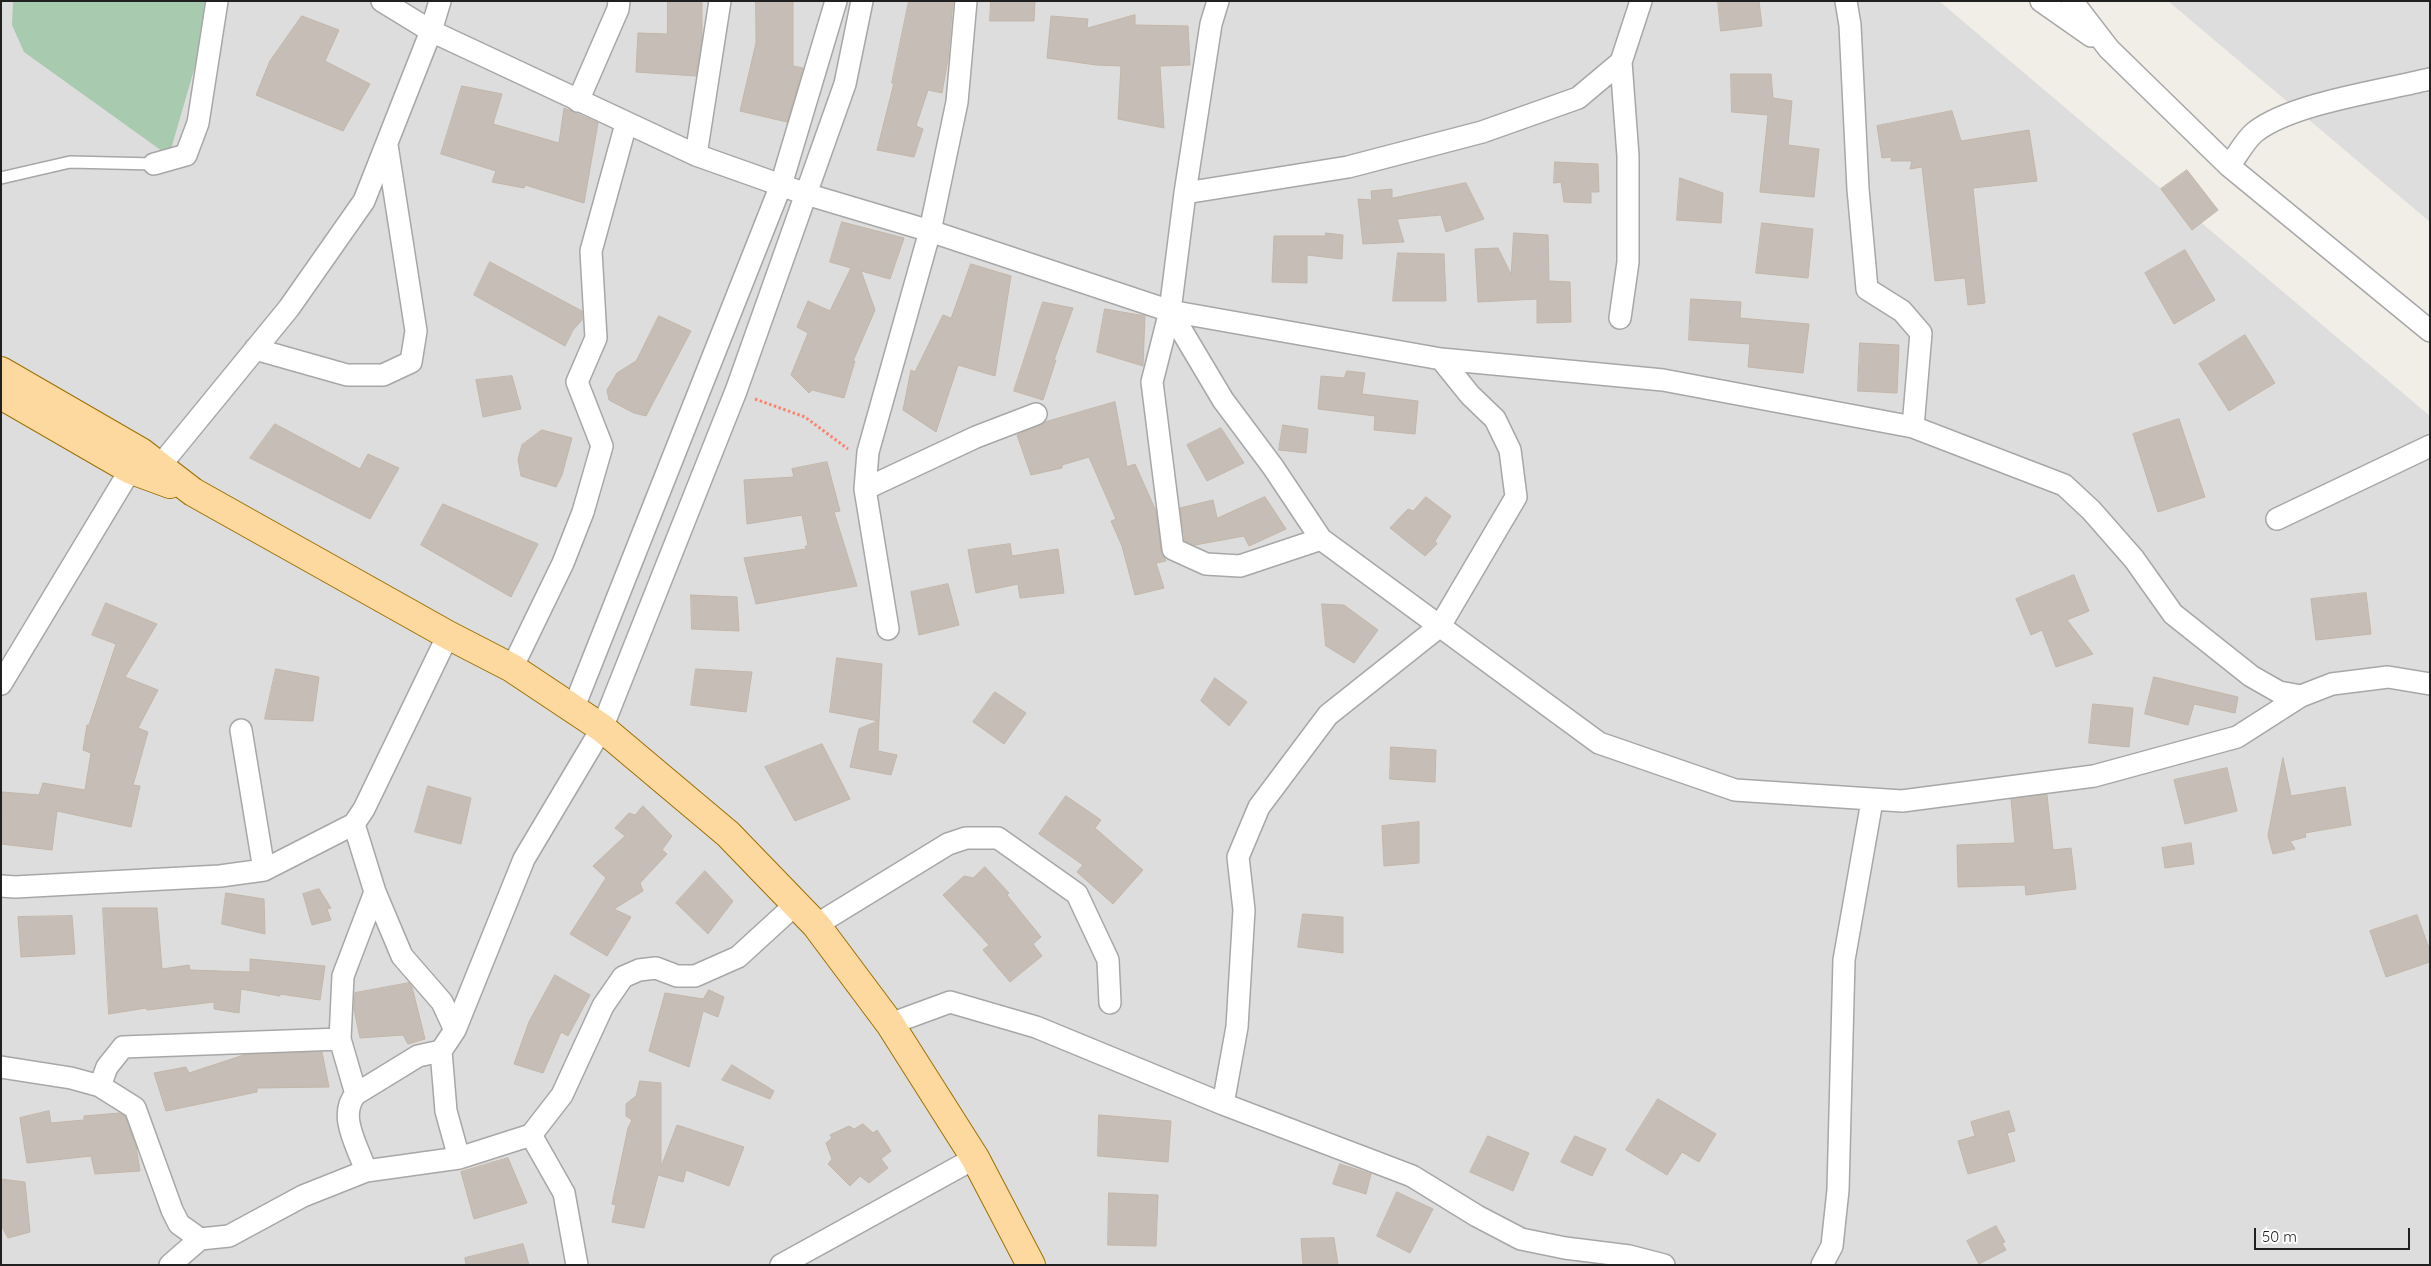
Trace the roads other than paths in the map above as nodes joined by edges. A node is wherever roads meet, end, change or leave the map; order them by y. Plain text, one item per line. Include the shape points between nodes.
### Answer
1 (217, 1) edge
2 (382, 1) edge
3 (440, 1) edge
4 (619, 1) edge
5 (720, 1) edge
6 (836, 1) edge
7 (862, 1) edge
8 (966, 1) edge
9 (1218, 1) edge
10 (1641, 1) edge
11 (1846, 1) edge
12 (2041, 1) edge
13 (2072, 1) edge
14 (431, 31) junction
15 (2110, 49) junction
16 (1620, 62) junction
17 (2430, 79) edge
18 (578, 101) junction
19 (626, 124) junction
20 (386, 144) junction
21 (696, 155) junction
22 (154, 164) joint
23 (2230, 166) junction
24 (1, 178) edge
25 (781, 185) junction
26 (1185, 193) junction
27 (806, 194) junction
28 (930, 231) junction
29 (1170, 311) junction
30 (1620, 318) dead end
31 (2430, 331) edge
32 (256, 349) junction
33 (1441, 359) junction
34 (1, 371) edge
35 (1, 395) edge
36 (1036, 414) dead end
37 (1914, 427) junction
38 (2430, 446) edge
39 (143, 463) junction
40 (865, 489) junction
41 (2277, 518) dead end
42 (1321, 539) junction
43 (1440, 626) junction
44 (888, 629) dead end
45 (448, 635) junction
46 (512, 668) junction
47 (1, 684) edge
48 (2430, 684) edge
49 (2301, 696) junction
50 (574, 707) junction
51 (602, 728) junction
52 (241, 730) dead end
53 (1872, 800) junction
54 (354, 824) junction
55 (264, 870) junction
56 (1, 886) edge
57 (375, 892) junction
58 (796, 904) junction
59 (816, 925) junction
60 (1110, 1003) dead end
61 (890, 1024) junction
62 (455, 1030) junction
63 (340, 1039) junction
64 (441, 1051) junction
65 (1, 1067) edge
66 (100, 1086) junction
67 (356, 1094) junction
68 (1224, 1104) junction
69 (530, 1135) junction
70 (459, 1158) junction
71 (975, 1158) junction
72 (366, 1171) junction
73 (200, 1238) junction
74 (1563, 1256) edge
75 (170, 1265) edge
76 (577, 1265) edge
77 (780, 1265) edge
78 (1031, 1265) edge
79 (1664, 1265) edge
80 (1822, 1265) edge

1 - 22 street via 198,123 186,155
2 - 14 street
3 - 14 street
4 - 18 street
5 - 21 street
6 - 25 street
7 - 27 street via 845,84
8 - 28 street via 958,102
9 - 26 street
10 - 16 street
11 - 37 street via 1867,289 1902,311 1921,333
12 - 15 street
13 - 15 street
14 - 18 street
14 - 20 street
15 - 23 street
16 - 26 street via 1578,98 1482,132 1348,166
16 - 30 street via 1628,166 1628,262
17 - 23 street via 2312,107 2284,117 2254,133
18 - 19 street
19 - 21 street
19 - 46 street via 591,251 596,338 577,382 602,446 583,512 563,563
20 - 32 street via 364,201
20 - 32 street via 416,331 411,362 383,375 347,375
21 - 25 street
22 - 24 lane via 70,162
23 - 31 street
25 - 27 street
25 - 50 street
26 - 29 street
27 - 28 street
27 - 51 street via 736,391
28 - 29 street
28 - 40 street via 868,452
29 - 33 street
29 - 42 street via 1223,400 1273,466
29 - 42 street via 1152,382 1173,549 1206,564 1240,566
32 - 39 street
33 - 37 street via 1663,380
33 - 43 street via 1470,395 1495,419 1510,450 1516,497
34 - 39 main road
35 - 39 main road
36 - 40 street via 976,437
37 - 49 street via 2064,485 2134,559 2173,614 2250,676 2279,692
38 - 41 street
39 - 45 main road
39 - 47 street
40 - 44 street
42 - 43 street
43 - 53 street via 1600,743 1735,790
43 - 68 street via 1328,715 1258,807 1238,857 1244,910 1238,1027
45 - 46 main road
45 - 54 street
46 - 50 main road
48 - 49 street via 2388,677 2332,684
49 - 53 street via 2237,737 2094,776 1902,801
50 - 51 main road
51 - 58 main road via 728,834
51 - 62 street via 524,860
52 - 55 street
53 - 80 street via 1844,960 1838,1190 1832,1246
54 - 55 street
54 - 57 street
55 - 56 street via 220,876
57 - 62 street via 402,956 442,1002
57 - 63 street via 343,976
58 - 59 main road
58 - 69 street via 738,957 695,976 677,976 656,968 639,970 623,977 603,1006 562,1095
59 - 60 street via 948,844 966,838 998,838 1077,894 1108,960
59 - 61 main road
61 - 68 street via 950,1002 1036,1027
61 - 71 main road
62 - 64 street
63 - 66 street via 123,1047 106,1067
63 - 67 street
64 - 67 street via 418,1056
64 - 70 street via 446,1111
65 - 66 street
66 - 73 street via 135,1108 172,1210 179,1224
67 - 72 street via 349,1101 348,1121
68 - 74 street via 1412,1176 1477,1216
69 - 70 street
69 - 76 street via 564,1193
70 - 72 street
71 - 77 street
71 - 78 main road
72 - 73 street via 304,1196 229,1236
73 - 75 street
74 - 79 street via 1629,1256

